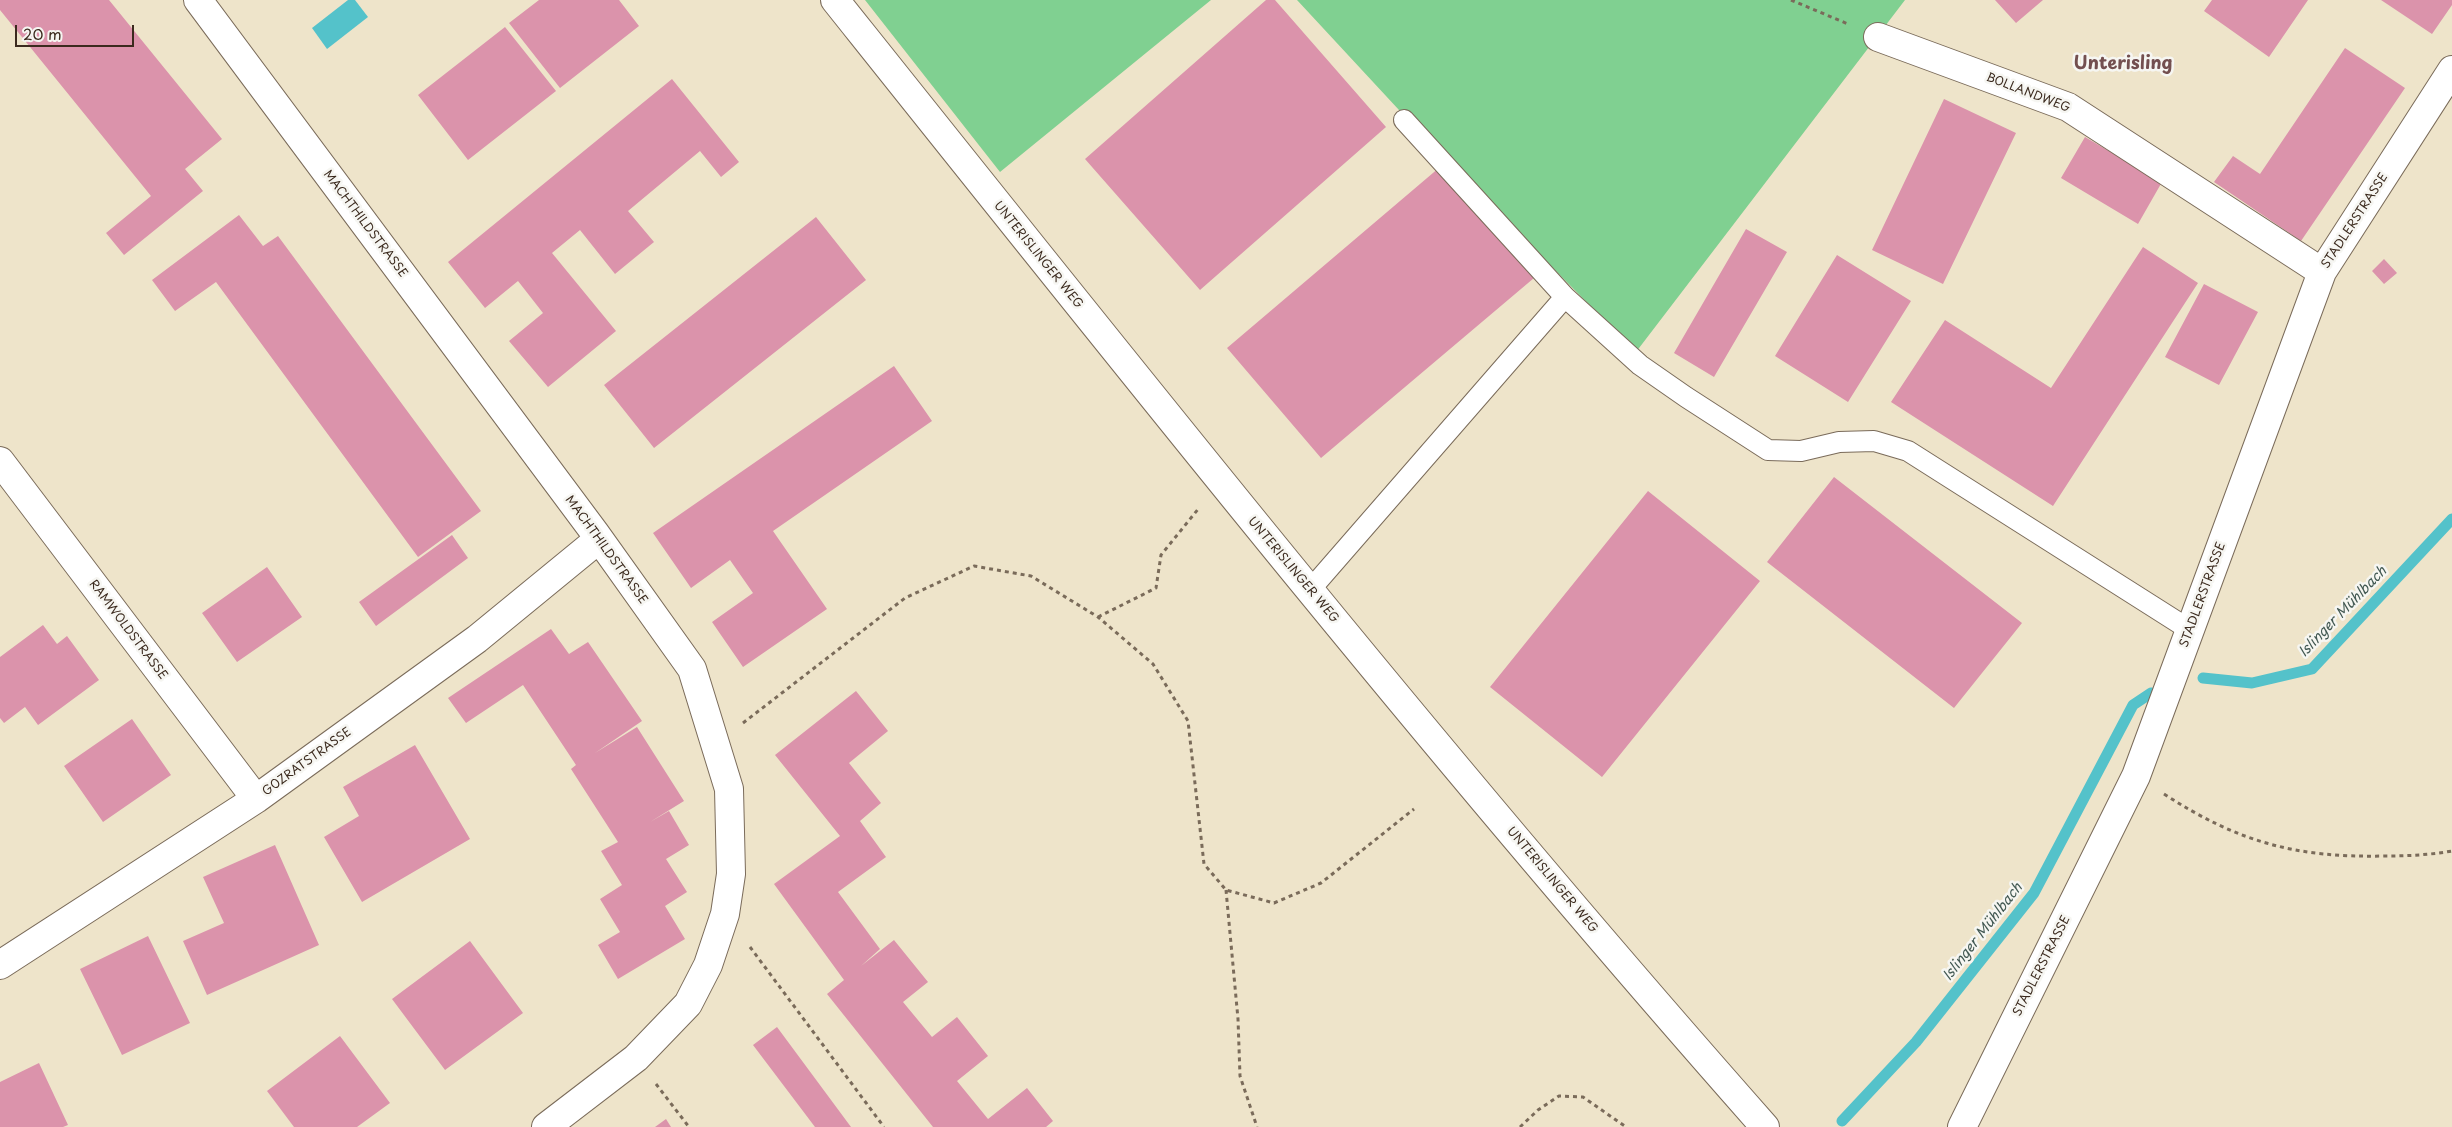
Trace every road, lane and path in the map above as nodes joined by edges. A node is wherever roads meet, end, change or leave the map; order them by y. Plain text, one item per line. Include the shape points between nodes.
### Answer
1 (198, 0) edge
2 (835, 0) edge
3 (1791, 0) edge
4 (1878, 37) joint
5 (2452, 70) edge
6 (1404, 120) dead end
7 (2322, 272) junction
8 (1566, 297) junction
9 (0, 461) edge
10 (1220, 483) junction
11 (598, 539) junction
12 (1310, 590) junction
13 (1098, 617) junction
14 (2190, 630) junction
15 (715, 744) junction
16 (2136, 776) junction
17 (256, 799) junction
18 (1414, 809) dead end
19 (2452, 852) edge
20 (1226, 890) junction
21 (725, 914) junction
22 (0, 965) edge
23 (636, 1058) junction
24 (546, 1127) edge
25 (689, 1127) edge
26 (884, 1127) edge
27 (1257, 1127) edge
28 (1520, 1127) edge
29 (1626, 1127) edge
30 (1765, 1127) edge
31 (1962, 1127) edge

1 - 11 street, MACHTHILDSTRASSE
2 - 10 street, UNTERISLINGER WEG
3 - 4 path
4 - 7 street, BOLLANDWEG via 2068,108
5 - 7 street, STADLERSTRASSE
6 - 8 lane
7 - 14 street, STADLERSTRASSE
8 - 12 lane
8 - 14 lane via 1640,365 1768,450 1800,451 1839,442 1874,441 1908,451
9 - 17 street, RAMWOLDSTRASSE
10 - 12 street, UNTERISLINGER WEG
10 - 13 path via 1161,556 1156,588
11 - 15 street, MACHTHILDSTRASSE via 692,669
11 - 17 street, GOZRATSTRASSE via 477,639
12 - 30 street, UNTERISLINGER WEG via 1648,995
13 - 15 path via 1031,576 974,566 905,598
13 - 20 path via 1153,664 1188,721 1204,864
14 - 16 street, STADLERSTRASSE
15 - 21 street, MACHTHILDSTRASSE via 729,789 731,874
16 - 19 path via 2198,816 2242,836 2290,850 2342,857
16 - 31 street, STADLERSTRASSE
17 - 22 street, GOZRATSTRASSE
18 - 20 path via 1321,883 1274,903
20 - 27 path via 1240,1076
21 - 23 street, MACHTHILDSTRASSE via 708,966 688,1004
21 - 26 path
23 - 24 street, MACHTHILDSTRASSE
23 - 25 path
28 - 29 path via 1559,1096 1583,1097

